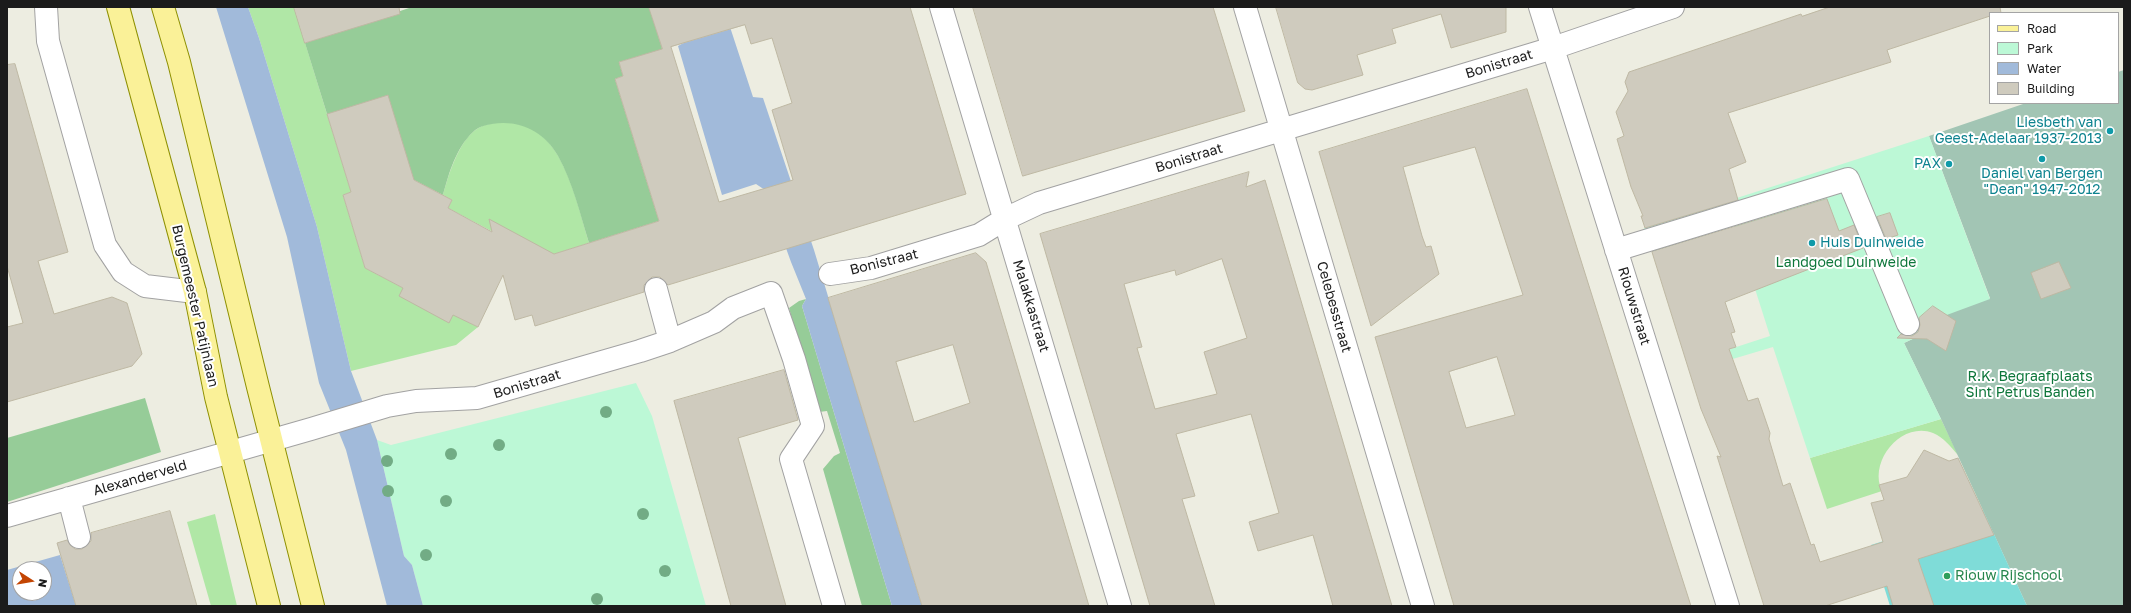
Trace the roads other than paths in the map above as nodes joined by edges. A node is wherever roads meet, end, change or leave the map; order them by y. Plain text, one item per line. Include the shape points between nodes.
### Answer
1 (46, 7) edge
2 (118, 7) edge
3 (163, 7) edge
4 (941, 7) edge
5 (1245, 7) edge
6 (1540, 7) edge
7 (1672, 7) edge
8 (1553, 48) junction
9 (1282, 130) junction
10 (1005, 219) junction
11 (1616, 250) junction
12 (830, 274) dead end
13 (656, 289) dead end
14 (195, 292) junction
15 (1908, 324) dead end
16 (670, 341) junction
17 (272, 440) junction
18 (230, 452) junction
19 (69, 498) junction
20 (7, 516) edge
21 (79, 537) dead end
22 (269, 606) edge
23 (314, 606) edge
24 (834, 606) edge
25 (1120, 606) edge
26 (1423, 606) edge
27 (1728, 606) edge

1 - 14 street via 48,41 105,245 123,272 144,286
2 - 14 main road, Burgemeester Patijnlaan
3 - 17 main road via 179,62
4 - 10 street, Malakkastraat
5 - 9 street, Celebesstraat
6 - 8 street, Riouwstraat
7 - 8 street, Bonistraat
8 - 9 street, Bonistraat
8 - 11 street, Riouwstraat
9 - 10 street, Bonistraat via 1039,203
9 - 26 street, Celebesstraat
10 - 12 street, Bonistraat via 979,235 871,268
10 - 25 street, Malakkastraat
11 - 15 street via 1848,179
11 - 27 street, Riouwstraat
13 - 16 street
14 - 18 main road, Burgemeester Patijnlaan via 216,398
16 - 17 street, Bonistraat via 477,398 416,400
16 - 24 street, Bonistraat via 714,322 733,308 771,293 794,359 813,426 791,460
17 - 18 street, Alexanderveld
17 - 23 main road
18 - 19 street, Alexanderveld
18 - 22 main road, Burgemeester Patijnlaan
19 - 20 street, Alexanderveld
19 - 21 street

